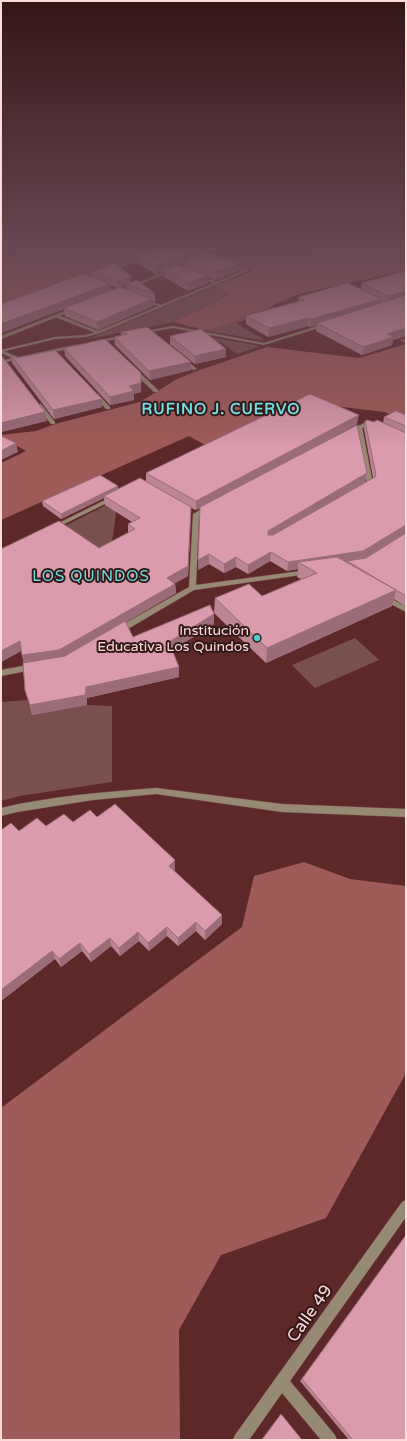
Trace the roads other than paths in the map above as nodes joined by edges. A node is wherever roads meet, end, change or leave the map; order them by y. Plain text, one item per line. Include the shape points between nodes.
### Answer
1 (64, 313) edge
2 (143, 313) edge
3 (57, 316) junction
4 (334, 322) edge
5 (149, 331) junction
6 (98, 332) junction
7 (134, 334) edge
8 (154, 335) edge
9 (126, 336) edge
10 (1, 338) edge
11 (104, 340) junction
12 (90, 343) edge
13 (82, 345) edge
14 (109, 345) edge
15 (54, 350) junction
16 (1, 351) edge
17 (177, 354) edge
18 (59, 356) edge
19 (16, 358) junction
20 (3, 361) edge
21 (10, 366) edge
22 (130, 366) edge
23 (195, 369) dead end
24 (92, 390) edge
25 (156, 391) dead end
26 (34, 398) edge
27 (108, 408) dead end
28 (53, 423) dead end
29 (359, 427) junction
30 (380, 427) edge
31 (346, 435) edge
32 (357, 491) edge
33 (117, 496) edge
34 (216, 504) edge
35 (189, 510) edge
36 (196, 514) junction
37 (49, 530) edge
38 (312, 571) edge
39 (192, 588) junction
40 (376, 592) edge
41 (406, 610) edge
42 (110, 635) edge
43 (38, 667) edge
44 (1, 673) edge
45 (1, 812) edge
46 (406, 813) edge
47 (406, 1206) edge
48 (282, 1382) junction
49 (240, 1440) edge
50 (330, 1440) edge

1 - 3 street
2 - 6 street
3 - 6 street
3 - 10 street
4 - 5 street via 264,344 173,327
5 - 7 street
5 - 8 street
6 - 16 street
9 - 11 street
11 - 12 street
11 - 14 street
13 - 15 street
15 - 18 street
15 - 19 street
16 - 19 street
17 - 23 street
19 - 20 street
20 - 21 street
22 - 25 street
24 - 27 street
26 - 28 street
29 - 30 street via 366,424
29 - 31 street
29 - 32 street via 370,484
33 - 37 street
34 - 36 street
35 - 36 street
36 - 39 street
38 - 39 street
39 - 42 street
40 - 41 street
43 - 44 street
45 - 46 street via 93,797 156,791 282,808
47 - 48 street, Calle 49
48 - 49 street, Calle 49
48 - 50 street

